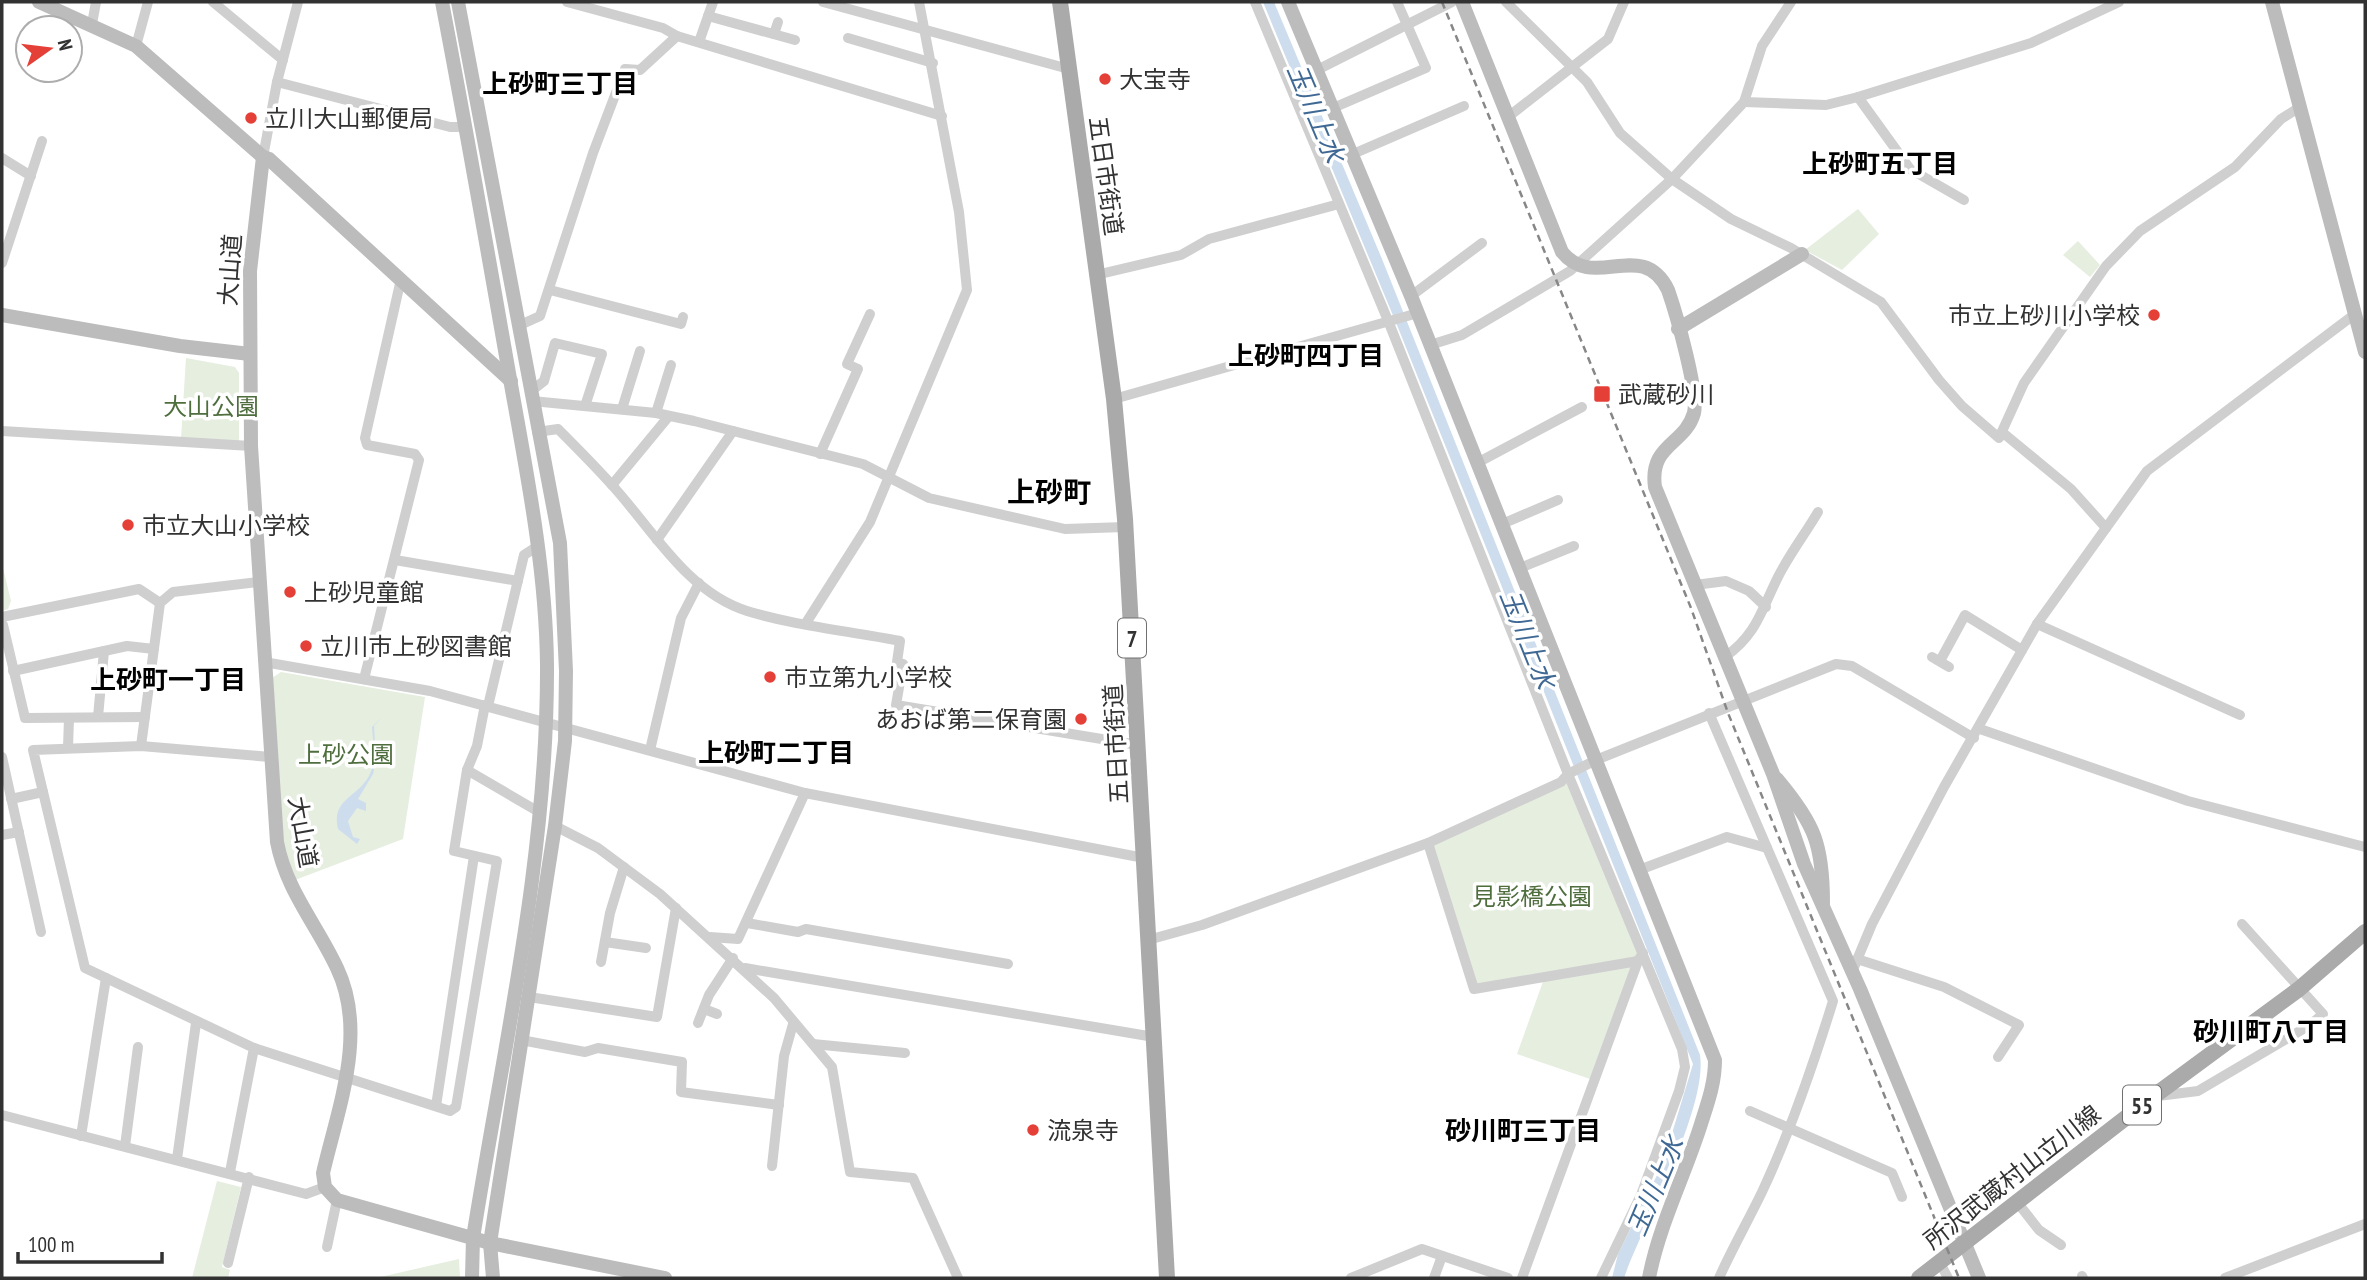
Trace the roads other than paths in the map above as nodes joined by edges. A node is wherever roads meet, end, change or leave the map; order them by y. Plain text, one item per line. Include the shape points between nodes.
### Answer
1 (39, 2) edge
2 (96, 2) edge
3 (148, 2) edge
4 (214, 2) edge
5 (299, 2) edge
6 (442, 2) edge
7 (458, 2) edge
8 (567, 2) edge
9 (713, 2) edge
10 (823, 2) edge
11 (919, 2) edge
12 (1060, 2) edge
13 (1255, 2) edge
14 (1288, 2) edge
15 (1397, 2) edge
16 (1452, 2) edge
17 (1462, 2) edge
18 (1506, 2) edge
19 (1624, 2) edge
20 (1791, 2) edge
21 (2119, 2) edge
22 (2272, 2) edge
23 (708, 16) junction
24 (778, 22) dead end
25 (92, 24) junction
26 (1407, 24) junction
27 (926, 32) junction
28 (774, 34) junction
29 (677, 36) junction
30 (848, 38) dead end
31 (795, 40) dead end
32 (699, 42) junction
33 (136, 46) junction
34 (283, 60) junction
35 (933, 63) junction
36 (1572, 67) junction
37 (1069, 69) junction
38 (1317, 71) junction
39 (277, 82) junction
40 (1858, 97) junction
41 (1744, 102) junction
42 (1464, 106) dead end
43 (2300, 107) junction
44 (1333, 108) junction
45 (942, 116) junction
46 (1508, 117) junction
47 (466, 127) junction
48 (42, 141) dead end
49 (1353, 154) junction
50 (263, 157) junction
51 (2, 158) edge
52 (31, 176) junction
53 (1672, 179) junction
54 (1964, 200) dead end
55 (1339, 204) junction
56 (1482, 243) dead end
57 (1802, 254) junction
58 (2, 263) edge
59 (1575, 264) junction
60 (1096, 275) junction
61 (401, 279) junction
62 (550, 290) junction
63 (1411, 296) junction
64 (870, 314) dead end
65 (1415, 314) junction
66 (2355, 314) junction
67 (2, 315) edge
68 (683, 317) dead end
69 (1392, 322) junction
70 (517, 326) junction
71 (1678, 329) junction
72 (1430, 345) junction
73 (640, 351) dead end
74 (2365, 352) edge
75 (250, 354) junction
76 (671, 365) dead end
77 (510, 380) junction
78 (531, 396) junction
79 (1114, 400) junction
80 (585, 406) junction
81 (1582, 407) dead end
82 (622, 409) junction
83 (656, 413) junction
84 (669, 416) junction
85 (2, 431) edge
86 (733, 431) junction
87 (537, 432) junction
88 (2003, 432) junction
89 (251, 446) junction
90 (820, 454) junction
91 (1477, 463) junction
92 (887, 475) junction
93 (612, 485) junction
94 (1558, 500) dead end
95 (1818, 512) dead end
96 (1502, 524) junction
97 (1125, 527) junction
98 (2106, 528) junction
99 (657, 540) junction
100 (538, 546) junction
101 (1574, 546) dead end
102 (395, 560) junction
103 (1520, 568) junction
104 (518, 581) junction
105 (258, 582) junction
106 (699, 583) junction
107 (1695, 585) junction
108 (160, 603) junction
109 (1766, 607) junction
110 (2, 621) edge
111 (806, 623) junction
112 (2037, 624) junction
113 (154, 649) junction
114 (2022, 650) junction
115 (104, 651) junction
116 (1725, 657) junction
117 (264, 662) junction
118 (1940, 662) dead end
119 (13, 671) junction
120 (364, 680) junction
121 (1743, 700) junction
122 (487, 706) junction
123 (1709, 713) junction
124 (2240, 715) dead end
125 (98, 717) junction
126 (145, 717) junction
127 (69, 718) junction
128 (545, 723) junction
129 (565, 727) junction
130 (1977, 733) junction
131 (1138, 745) junction
132 (141, 746) junction
133 (68, 748) junction
134 (650, 750) junction
135 (2, 757) edge
136 (270, 757) junction
137 (1594, 762) junction
138 (467, 770) junction
139 (1571, 772) junction
140 (1773, 775) junction
141 (43, 792) junction
142 (805, 793) junction
143 (11, 799) junction
144 (539, 812) junction
145 (555, 826) junction
146 (19, 832) junction
147 (2, 835) edge
148 (1428, 843) junction
149 (2365, 847) edge
150 (1767, 848) junction
151 (474, 856) junction
152 (1144, 858) junction
153 (624, 867) junction
154 (1639, 870) junction
155 (1823, 905) junction
156 (676, 908) junction
157 (747, 923) junction
158 (2242, 923) dead end
159 (41, 932) dead end
160 (2365, 932) edge
161 (709, 937) junction
162 (1148, 940) junction
163 (605, 942) junction
164 (646, 948) dead end
165 (1641, 957) junction
166 (733, 958) junction
167 (601, 962) dead end
168 (1008, 964) dead end
169 (1855, 965) junction
170 (745, 968) junction
171 (106, 978) junction
172 (2299, 989) junction
173 (528, 998) junction
174 (704, 1009) junction
175 (718, 1014) dead end
176 (196, 1023) junction
177 (698, 1023) dead end
178 (793, 1024) junction
179 (1154, 1037) junction
180 (521, 1040) junction
181 (813, 1044) junction
182 (138, 1047) dead end
183 (254, 1048) junction
184 (905, 1053) dead end
185 (1997, 1057) dead end
186 (345, 1078) junction
187 (2154, 1096) junction
188 (779, 1105) junction
189 (436, 1106) junction
190 (1750, 1111) dead end
191 (2, 1115) edge
192 (1788, 1129) junction
193 (80, 1136) junction
194 (125, 1146) junction
195 (177, 1158) junction
196 (772, 1166) dead end
197 (230, 1172) junction
198 (249, 1177) junction
199 (325, 1187) junction
200 (1902, 1197) dead end
201 (337, 1200) junction
202 (2017, 1202) junction
203 (2365, 1224) edge
204 (473, 1238) junction
205 (491, 1243) junction
206 (1964, 1244) junction
207 (2061, 1245) dead end
208 (327, 1247) dead end
209 (1442, 1256) junction
210 (228, 1263) dead end
211 (1940, 1263) junction
212 (472, 1278) edge
213 (493, 1278) edge
214 (665, 1278) edge
215 (958, 1278) edge
216 (1167, 1278) edge
217 (1351, 1278) edge
218 (1434, 1278) edge
219 (1508, 1278) edge
220 (1522, 1278) edge
221 (1601, 1278) edge
222 (1649, 1278) edge
223 (1718, 1278) edge
224 (1919, 1278) edge
225 (1948, 1278) edge
226 (1979, 1278) edge
227 (2225, 1278) edge

1 - 25 street
2 - 25 street
3 - 33 street
4 - 34 street
5 - 34 street
6 - 47 street
7 - 70 street
8 - 29 street via 663,28
9 - 23 street
10 - 27 street
11 - 27 street
12 - 37 main road, 五日市街道 / 7
13 - 55 street
14 - 38 street
15 - 26 street
16 - 26 street
17 - 46 street
18 - 36 street
19 - 36 street via 1608,39
20 - 41 street via 1762,46
21 - 40 street via 2031,43
22 - 43 street
23 - 28 street
23 - 32 street
24 - 28 street
25 - 33 street
26 - 38 street
26 - 44 street via 1426,68
27 - 35 street
27 - 37 street
28 - 31 street
29 - 32 street
29 - 62 street via 640,70 625,69 589,164
30 - 35 street
32 - 45 street
33 - 50 street
34 - 39 street
35 - 45 street
36 - 46 street
36 - 53 street via 1591,86 1620,133
37 - 60 main road, 五日市街道 / 7
38 - 44 street
39 - 47 street via 450,127
39 - 50 street
40 - 41 street via 1826,105
40 - 54 street via 1910,169
41 - 53 street
42 - 49 street
43 - 66 street
43 - 88 street via 2281,119 2235,167 2169,210 2121,249 2080,298 2024,383
44 - 49 street
45 - 92 street via 968,281 915,419
46 - 59 street via 1553,234
47 - 77 street
48 - 52 street
49 - 63 street
50 - 61 street
50 - 75 street, 大山道 via 250,271
51 - 52 street
52 - 58 street
53 - 57 street via 1731,219
53 - 59 street
55 - 60 street via 1209,239 1181,256
55 - 69 street
56 - 63 street
57 - 71 street
57 - 88 street via 1881,302 1962,406 1999,438
59 - 71 street via 1596,269 1634,264 1655,272 1668,290
59 - 72 street via 1462,335
60 - 79 main road, 五日市街道 / 7
61 - 77 street
61 - 102 street via 365,438 367,445 415,454 419,460
62 - 68 street via 681,324
62 - 70 street via 540,316
63 - 65 street
64 - 90 street via 847,364 858,369
65 - 69 street
65 - 72 street
66 - 74 street
66 - 98 street via 2147,471
67 - 75 street
69 - 79 street
69 - 139 street
70 - 78 street
71 - 107 street via 1695,395 1694,412 1687,428 1660,454 1654,480
72 - 91 street
73 - 82 street
75 - 89 street, 大山道
76 - 83 street
77 - 78 street
77 - 100 street
78 - 80 street
78 - 80 street via 544,381 555,344 602,354
78 - 87 street
79 - 97 main road, 五日市街道 / 7 via 1110,418
80 - 82 street
81 - 91 street
82 - 83 street
83 - 84 street
84 - 86 street
84 - 93 street
85 - 89 street
86 - 90 street
86 - 99 street
87 - 93 street via 558,429
87 - 129 street via 560,543
88 - 98 street via 2071,489
89 - 105 street, 大山道
90 - 92 street
91 - 96 street
92 - 97 street via 929,498 1065,529
92 - 111 street via 870,522
93 - 99 street
94 - 96 street
95 - 109 street via 1778,577
96 - 103 street
97 - 131 main road, 五日市街道 / 7
98 - 112 street
99 - 106 street
100 - 104 street via 524,555
100 - 128 street via 545,606
101 - 103 street
102 - 104 street
102 - 120 street
103 - 137 street
104 - 122 street
105 - 108 street via 173,592
105 - 117 street, 大山道
106 - 111 street via 744,610
106 - 134 street via 681,618
107 - 109 street via 1726,581 1749,591
107 - 116 street
108 - 110 street via 139,589
108 - 113 street
109 - 116 street via 1745,641
110 - 119 street
111 - 131 street via 900,641 897,662 903,664 896,705
112 - 114 street
112 - 124 street
113 - 115 street via 127,646
113 - 126 street
114 - 118 street via 1965,615
114 - 130 street
115 - 119 street
115 - 125 street
116 - 121 street
117 - 120 street
117 - 136 street, 大山道
119 - 127 street via 24,718
120 - 122 street
121 - 123 street
121 - 130 street via 1843,663
121 - 140 street
122 - 128 street
122 - 138 street
123 - 137 street
123 - 150 street
125 - 126 street
125 - 127 street
126 - 132 street
127 - 133 street
128 - 129 street
128 - 144 street
129 - 134 street
129 - 145 street
130 - 149 street via 2188,802
130 - 169 street via 1872,924
131 - 152 main road, 五日市街道 / 7
132 - 133 street
132 - 136 street
133 - 141 street via 33,750
134 - 142 street
135 - 143 street
136 - 186 street, 大山道 via 280,859 337,967 347,998 351,1039
137 - 139 street
137 - 154 street
138 - 144 street
138 - 151 street via 454,851
139 - 148 street via 1561,782
139 - 165 street
140 - 155 street via 1790,829
140 - 155 street via 1811,824 1817,839
141 - 143 street
141 - 171 street via 85,968
142 - 152 street
142 - 157 street
143 - 146 street
144 - 204 street
145 - 153 street
145 - 173 street
146 - 147 street
146 - 159 street
148 - 162 street via 1202,925
148 - 165 street via 1474,989
150 - 154 street via 1727,837
150 - 192 street via 1833,1001
151 - 189 street
151 - 189 street via 497,861 456,1108 450,1111
152 - 162 main road, 五日市街道 / 7
153 - 156 street
153 - 163 street
154 - 222 street via 1711,1047 1715,1071 1689,1161 1656,1244
155 - 169 street
156 - 161 street
156 - 173 street via 657,1017
157 - 161 street via 738,939
157 - 168 street
158 - 172 street
160 - 172 main road, 所沢武蔵村山立川線 / 55
161 - 166 street
162 - 179 main road, 五日市街道 / 7
163 - 164 street
163 - 167 street
165 - 220 street
165 - 221 street via 1682,1049 1685,1067 1641,1195
166 - 170 street
166 - 174 street
169 - 185 street via 1944,987 2019,1025
169 - 206 street
170 - 178 street
170 - 179 street
171 - 176 street via 162,1002
171 - 193 street
172 - 187 main road, 所沢武蔵村山立川線 / 55
172 - 187 street via 2323,1014 2310,1025 2198,1091
173 - 180 street
174 - 175 street
174 - 177 street
176 - 183 street
176 - 195 street
178 - 181 street
178 - 188 street
179 - 216 main road, 五日市街道 / 7
180 - 188 street via 682,1062 681,1092
180 - 205 street
181 - 184 street
181 - 215 street via 832,1067 850,1172 913,1178
182 - 194 street
183 - 186 street
183 - 197 street
186 - 189 street
186 - 199 street, 大山道 via 323,1173
187 - 202 main road, 所沢武蔵村山立川線 / 55
188 - 196 street
190 - 192 street
191 - 193 street
192 - 200 street via 1892,1173
192 - 223 street
193 - 194 street
194 - 195 street
195 - 197 street
197 - 198 street
198 - 199 street via 306,1194
198 - 210 street
199 - 201 street
201 - 204 street
201 - 208 street
202 - 206 main road, 所沢武蔵村山立川線 / 55
202 - 207 street via 2039,1230
203 - 227 street
204 - 205 street
204 - 212 street
205 - 213 street
205 - 214 street
206 - 211 main road, 所沢武蔵村山立川線 / 55
206 - 226 street
209 - 217 street via 1422,1249
209 - 218 street
209 - 219 street
211 - 224 main road, 所沢武蔵村山立川線 / 55
211 - 225 street

